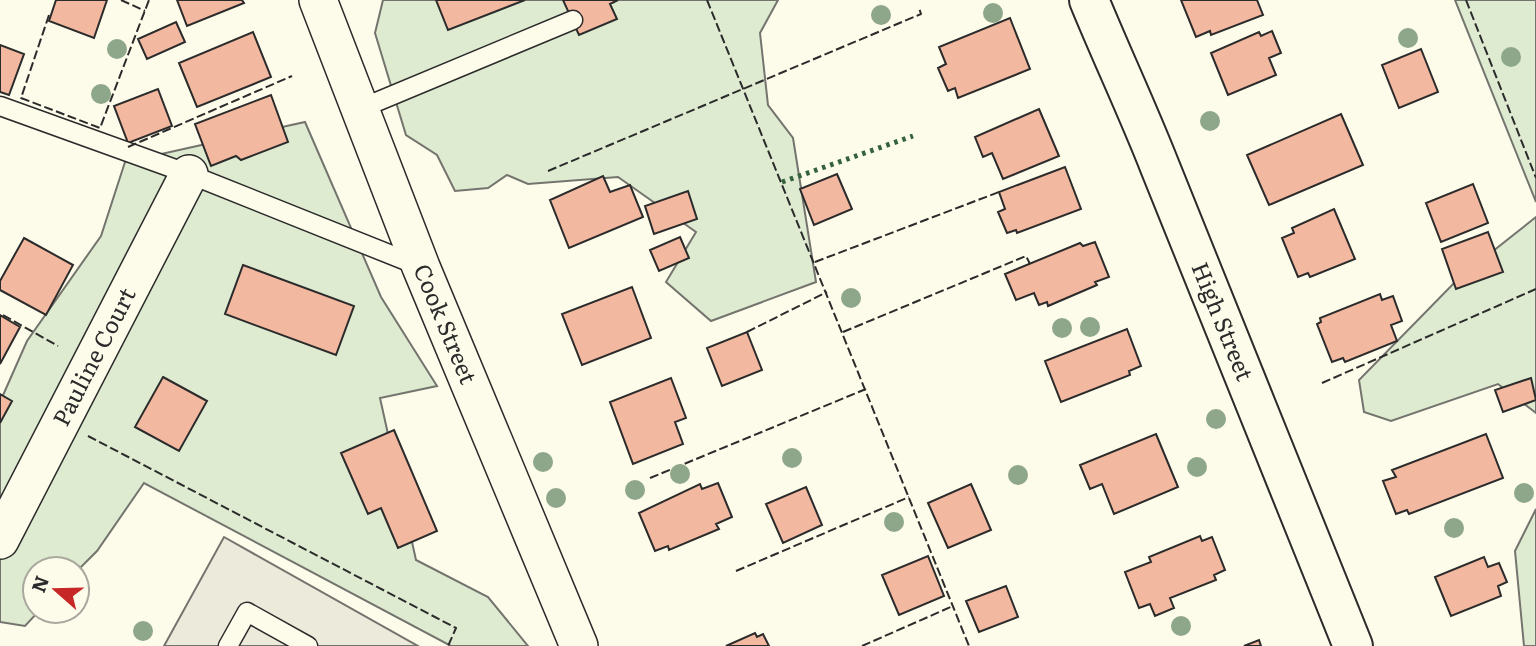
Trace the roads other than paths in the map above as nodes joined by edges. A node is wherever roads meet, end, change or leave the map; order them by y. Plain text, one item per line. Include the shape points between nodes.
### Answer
1 (318, 0) edge
2 (1089, 0) edge
3 (573, 20) dead end
4 (0, 106) edge
5 (362, 108) junction
6 (189, 174) junction
7 (421, 267) junction
8 (0, 540) edge
9 (228, 646) edge
10 (308, 646) edge
11 (579, 646) edge
12 (1353, 646) edge

1 - 5 street, Cook Street
2 - 12 street, High Street
3 - 5 lane
4 - 6 lane
5 - 7 street, Cook Street
6 - 7 lane
6 - 8 street, Pauline Court
7 - 11 street, Cook Street
9 - 10 lane via 247,612

